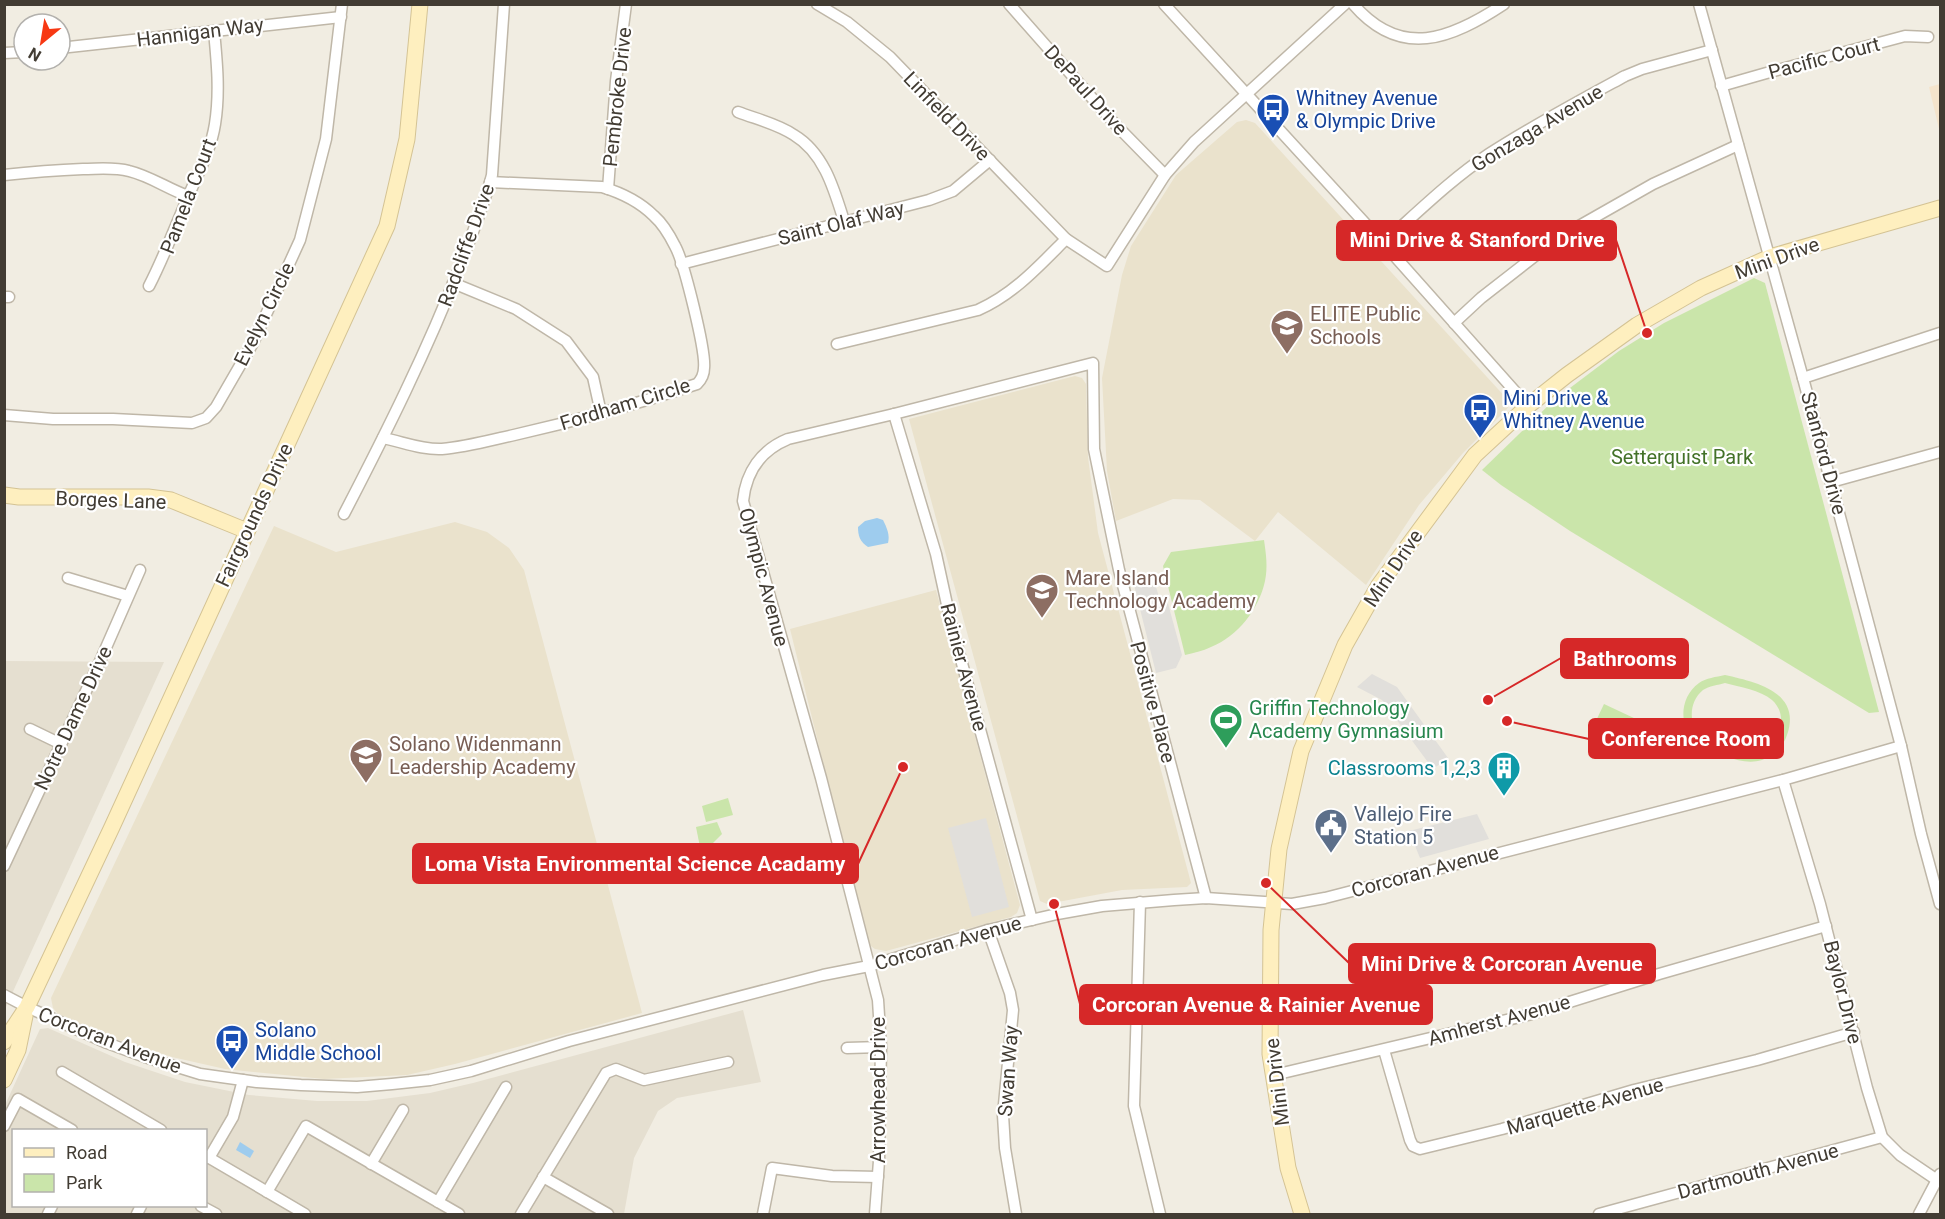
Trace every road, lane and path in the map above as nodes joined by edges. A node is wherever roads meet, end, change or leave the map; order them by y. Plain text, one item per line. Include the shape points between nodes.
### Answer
1 (342, 4) edge
2 (420, 4) edge
3 (504, 4) edge
4 (626, 4) edge
5 (817, 4) edge
6 (1009, 4) edge
7 (1164, 4) edge
8 (1345, 4) edge
9 (1353, 4) edge
10 (1504, 4) edge
11 (1699, 4) edge
12 (341, 17) junction
13 (214, 31) junction
14 (1928, 37) dead end
15 (72, 47) edge
16 (1712, 50) junction
17 (1721, 86) junction
18 (1246, 94) junction
19 (738, 112) dead end
20 (1738, 145) junction
21 (990, 160) junction
22 (4, 175) edge
23 (1165, 175) junction
24 (490, 182) junction
25 (608, 189) junction
26 (188, 196) junction
27 (1941, 208) edge
28 (844, 221) junction
29 (1066, 239) junction
30 (1383, 243) junction
31 (1770, 257) junction
32 (681, 264) junction
33 (453, 283) junction
34 (149, 286) dead end
35 (1454, 323) junction
36 (1941, 333) edge
37 (837, 344) dead end
38 (1093, 363) joint
39 (1803, 378) junction
40 (1528, 406) junction
41 (601, 413) junction
42 (894, 414) junction
43 (4, 415) edge
44 (383, 438) junction
45 (1941, 452) edge
46 (1831, 482) junction
47 (4, 495) edge
48 (344, 514) dead end
49 (247, 531) junction
50 (140, 570) dead end
51 (68, 578) dead end
52 (128, 596) junction
53 (30, 729) dead end
54 (61, 744) junction
55 (1901, 746) junction
56 (1783, 780) junction
57 (4, 866) edge
58 (1206, 898) junction
59 (1140, 902) junction
60 (1274, 903) junction
61 (1941, 904) edge
62 (1032, 920) junction
63 (1826, 926) junction
64 (988, 930) junction
65 (869, 966) junction
66 (4, 995) edge
67 (27, 1007) junction
68 (1854, 1032) junction
69 (4, 1042) edge
70 (881, 1047) junction
71 (847, 1048) dead end
72 (1384, 1050) junction
73 (729, 1062) dead end
74 (62, 1072) dead end
75 (1274, 1075) junction
76 (4, 1080) edge
77 (243, 1080) junction
78 (506, 1087) dead end
79 (403, 1110) dead end
80 (4, 1126) edge
81 (69, 1129) edge
82 (158, 1129) edge
83 (1882, 1137) junction
84 (207, 1157) edge
85 (371, 1164) junction
86 (543, 1177) junction
87 (878, 1177) junction
88 (1939, 1177) edge
89 (267, 1192) junction
90 (438, 1202) junction
91 (203, 1207) edge
92 (608, 1214) edge
93 (216, 1215) edge
94 (305, 1215) edge
95 (459, 1215) edge
96 (521, 1215) edge
97 (763, 1215) edge
98 (875, 1215) edge
99 (1016, 1215) edge
100 (1160, 1215) edge
101 (1302, 1215) edge
102 (1599, 1215) edge
103 (1919, 1215) edge

1 - 12 street, Evelyn Circle
2 - 49 street, Fairgrounds Drive via 407,139 387,226
3 - 24 street, Radcliffe Drive
4 - 25 street, Pembroke Drive
5 - 21 street, Linfield Drive via 848,22 890,57
6 - 23 street, DePaul Drive
7 - 18 street
8 - 18 street
9 - 10 street via 1382,30 1403,39 1428,39 1451,32
11 - 16 street, Stanford Drive
12 - 13 street, Hannigan Way
12 - 43 street, Evelyn Circle via 326,139 300,240 253,343 206,418 192,423
13 - 15 street, Hannigan Way
13 - 26 street, Pamela Court via 218,75 215,124 208,153
14 - 17 street, Pacific Court via 1905,36
16 - 17 street, Stanford Drive
16 - 30 street, Gonzaga Avenue via 1625,76 1524,133 1462,174
17 - 20 street, Stanford Drive
18 - 23 street
18 - 30 street
19 - 28 street via 793,134 810,147 834,189
20 - 31 street, Stanford Drive
20 - 35 street via 1653,184 1558,238
21 - 28 street, Saint Olaf Way via 953,191
21 - 29 street, Linfield Drive
22 - 26 street via 118,169 140,174
23 - 29 street, Linfield Drive via 1107,266
24 - 25 street, Fordham Circle
24 - 33 street, Radcliffe Drive
25 - 32 street, Fordham Circle via 636,201 656,217 676,248
26 - 34 street, Pamela Court
27 - 31 street, Mini Drive
28 - 32 street, Saint Olaf Way
29 - 37 street via 1013,291 996,302 978,310
30 - 35 street
31 - 39 street, Stanford Drive
31 - 40 street, Mini Drive via 1701,288 1637,325
32 - 41 street, Fordham Circle via 704,350 701,380
33 - 41 street via 516,309 566,340 593,377
33 - 44 street, Radcliffe Drive
35 - 40 street
36 - 39 street
38 - 42 street, Olympic Avenue
38 - 58 street, Positive Place via 1094,449 1119,570
39 - 46 street, Stanford Drive
40 - 60 street, Mini Drive via 1475,455 1379,585 1345,645 1301,751 1279,849
41 - 44 street, Fordham Circle via 441,449
42 - 62 street, Rainier Avenue via 936,554
42 - 65 street, Olympic Avenue via 772,446 750,473 743,501
44 - 48 street, Radcliffe Drive
45 - 46 street
46 - 55 street, Stanford Drive
47 - 49 street, Borges Lane via 171,500
49 - 67 street, Fairgrounds Drive
50 - 52 street, Notre Dame Drive
51 - 52 street
52 - 54 street, Notre Dame Drive
53 - 54 street
54 - 57 street, Notre Dame Drive
55 - 56 street, Corcoran Avenue
55 - 61 street, Stanford Drive
56 - 60 street, Corcoran Avenue via 1324,898
56 - 63 street, Baylor Drive
58 - 59 street, Corcoran Avenue
58 - 60 street, Corcoran Avenue
59 - 62 street, Corcoran Avenue
59 - 100 street via 1134,1106
60 - 75 street, Mini Drive via 1270,1043
62 - 64 street, Corcoran Avenue
63 - 68 street, Baylor Drive
63 - 72 street, Amherst Avenue via 1528,1015
64 - 65 street, Corcoran Avenue
64 - 99 street, Swan Way via 1013,1010 1003,1115
65 - 70 street, Arrowhead Drive via 878,1000
65 - 77 street, Corcoran Avenue via 430,1080 357,1087
66 - 67 street, Corcoran Avenue
67 - 69 street, Fairgrounds Drive
67 - 76 street, Fairgrounds Drive via 18,1050
67 - 77 street, Corcoran Avenue via 145,1057 200,1074
68 - 72 street, Marquette Avenue via 1420,1149 1410,1140
68 - 83 street, Baylor Drive
70 - 71 street
70 - 87 street, Arrowhead Drive
72 - 75 street, Amherst Avenue
73 - 86 street via 645,1080 616,1068 606,1073
74 - 82 street
75 - 101 street, Mini Drive via 1288,1168
77 - 84 street via 233,1117
78 - 90 street
79 - 85 street
80 - 81 street via 18,1099
83 - 88 street, Baylor Drive via 1900,1155
83 - 102 street, Dartmouth Avenue
84 - 89 street
85 - 89 street via 306,1126
85 - 90 street
86 - 92 street
86 - 96 street
87 - 97 street via 772,1168
87 - 98 street, Arrowhead Drive
88 - 103 street
89 - 94 street
90 - 95 street
91 - 93 street

